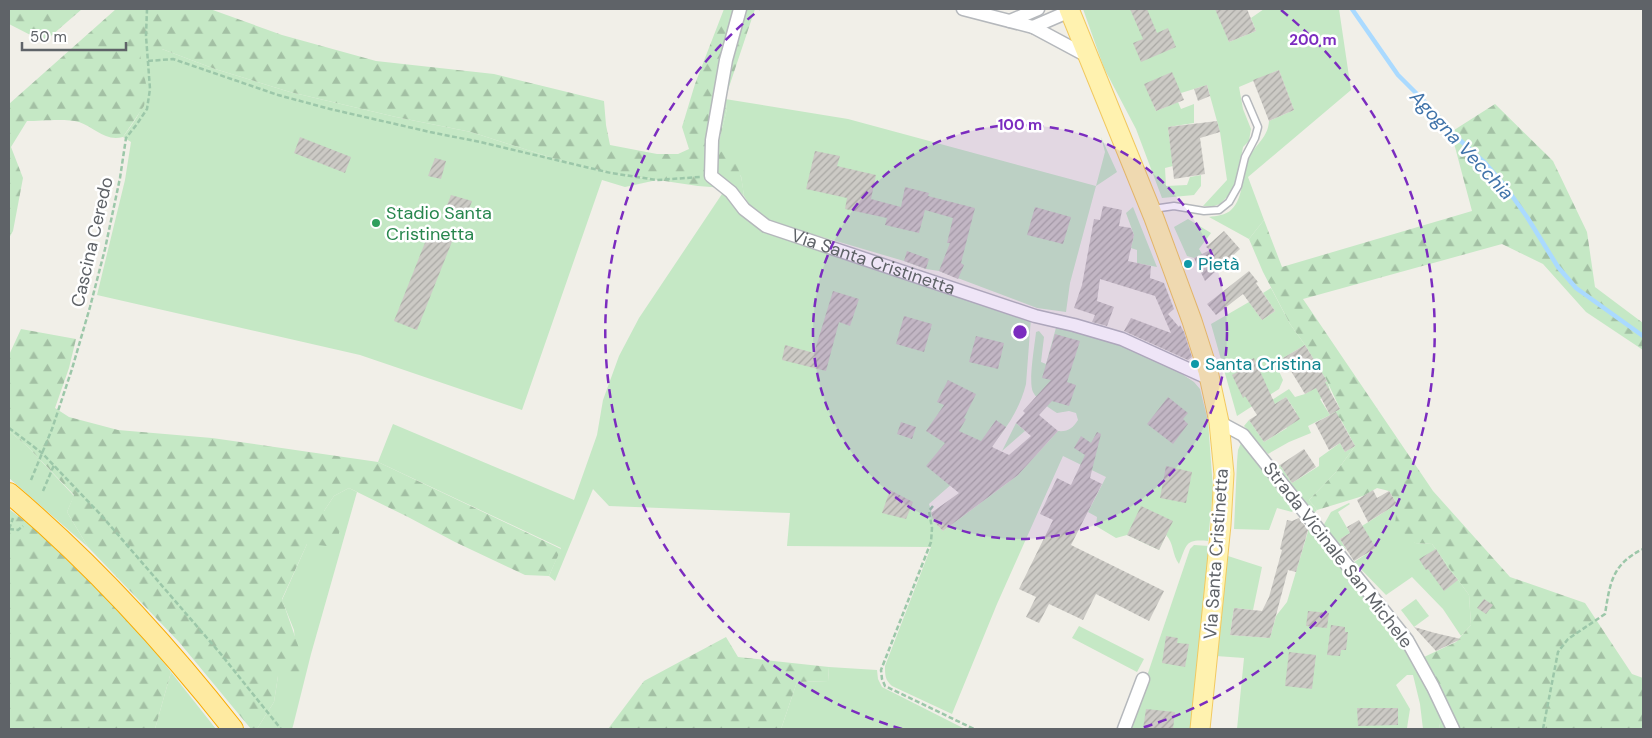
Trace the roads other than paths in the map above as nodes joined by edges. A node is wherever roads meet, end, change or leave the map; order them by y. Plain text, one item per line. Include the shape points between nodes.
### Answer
1 (740, 9) edge
2 (962, 9) edge
3 (1038, 9) edge
4 (1070, 10) edge
5 (1010, 21) junction
6 (1033, 27) junction
7 (1089, 57) junction
8 (1246, 99) dead end
9 (1150, 210) junction
10 (1210, 379) junction
11 (1219, 422) junction
12 (9, 493) edge
13 (1143, 679) dead end
14 (233, 729) edge
15 (1124, 729) edge
16 (1200, 729) edge
17 (1453, 729) edge

1 - 10 street, Via Santa Cristinetta via 726,60 712,140 711,176 744,209 766,226 1035,316 1122,339
2 - 5 street
3 - 5 street
4 - 6 street
4 - 7 main road, Via Santa Cristinetta
5 - 6 street
6 - 7 street
7 - 9 main road, Via Santa Cristinetta
8 - 9 lane via 1258,126 1245,157 1238,186 1229,202 1219,210 1174,206
9 - 10 main road, Via Santa Cristinetta
10 - 11 main road, Via Santa Cristinetta
11 - 16 main road, Via Santa Cristinetta via 1224,474 1221,525
11 - 17 street, Strada Vicinale San Michele via 1244,435 1407,640
12 - 14 highway via 120,598
13 - 15 street

